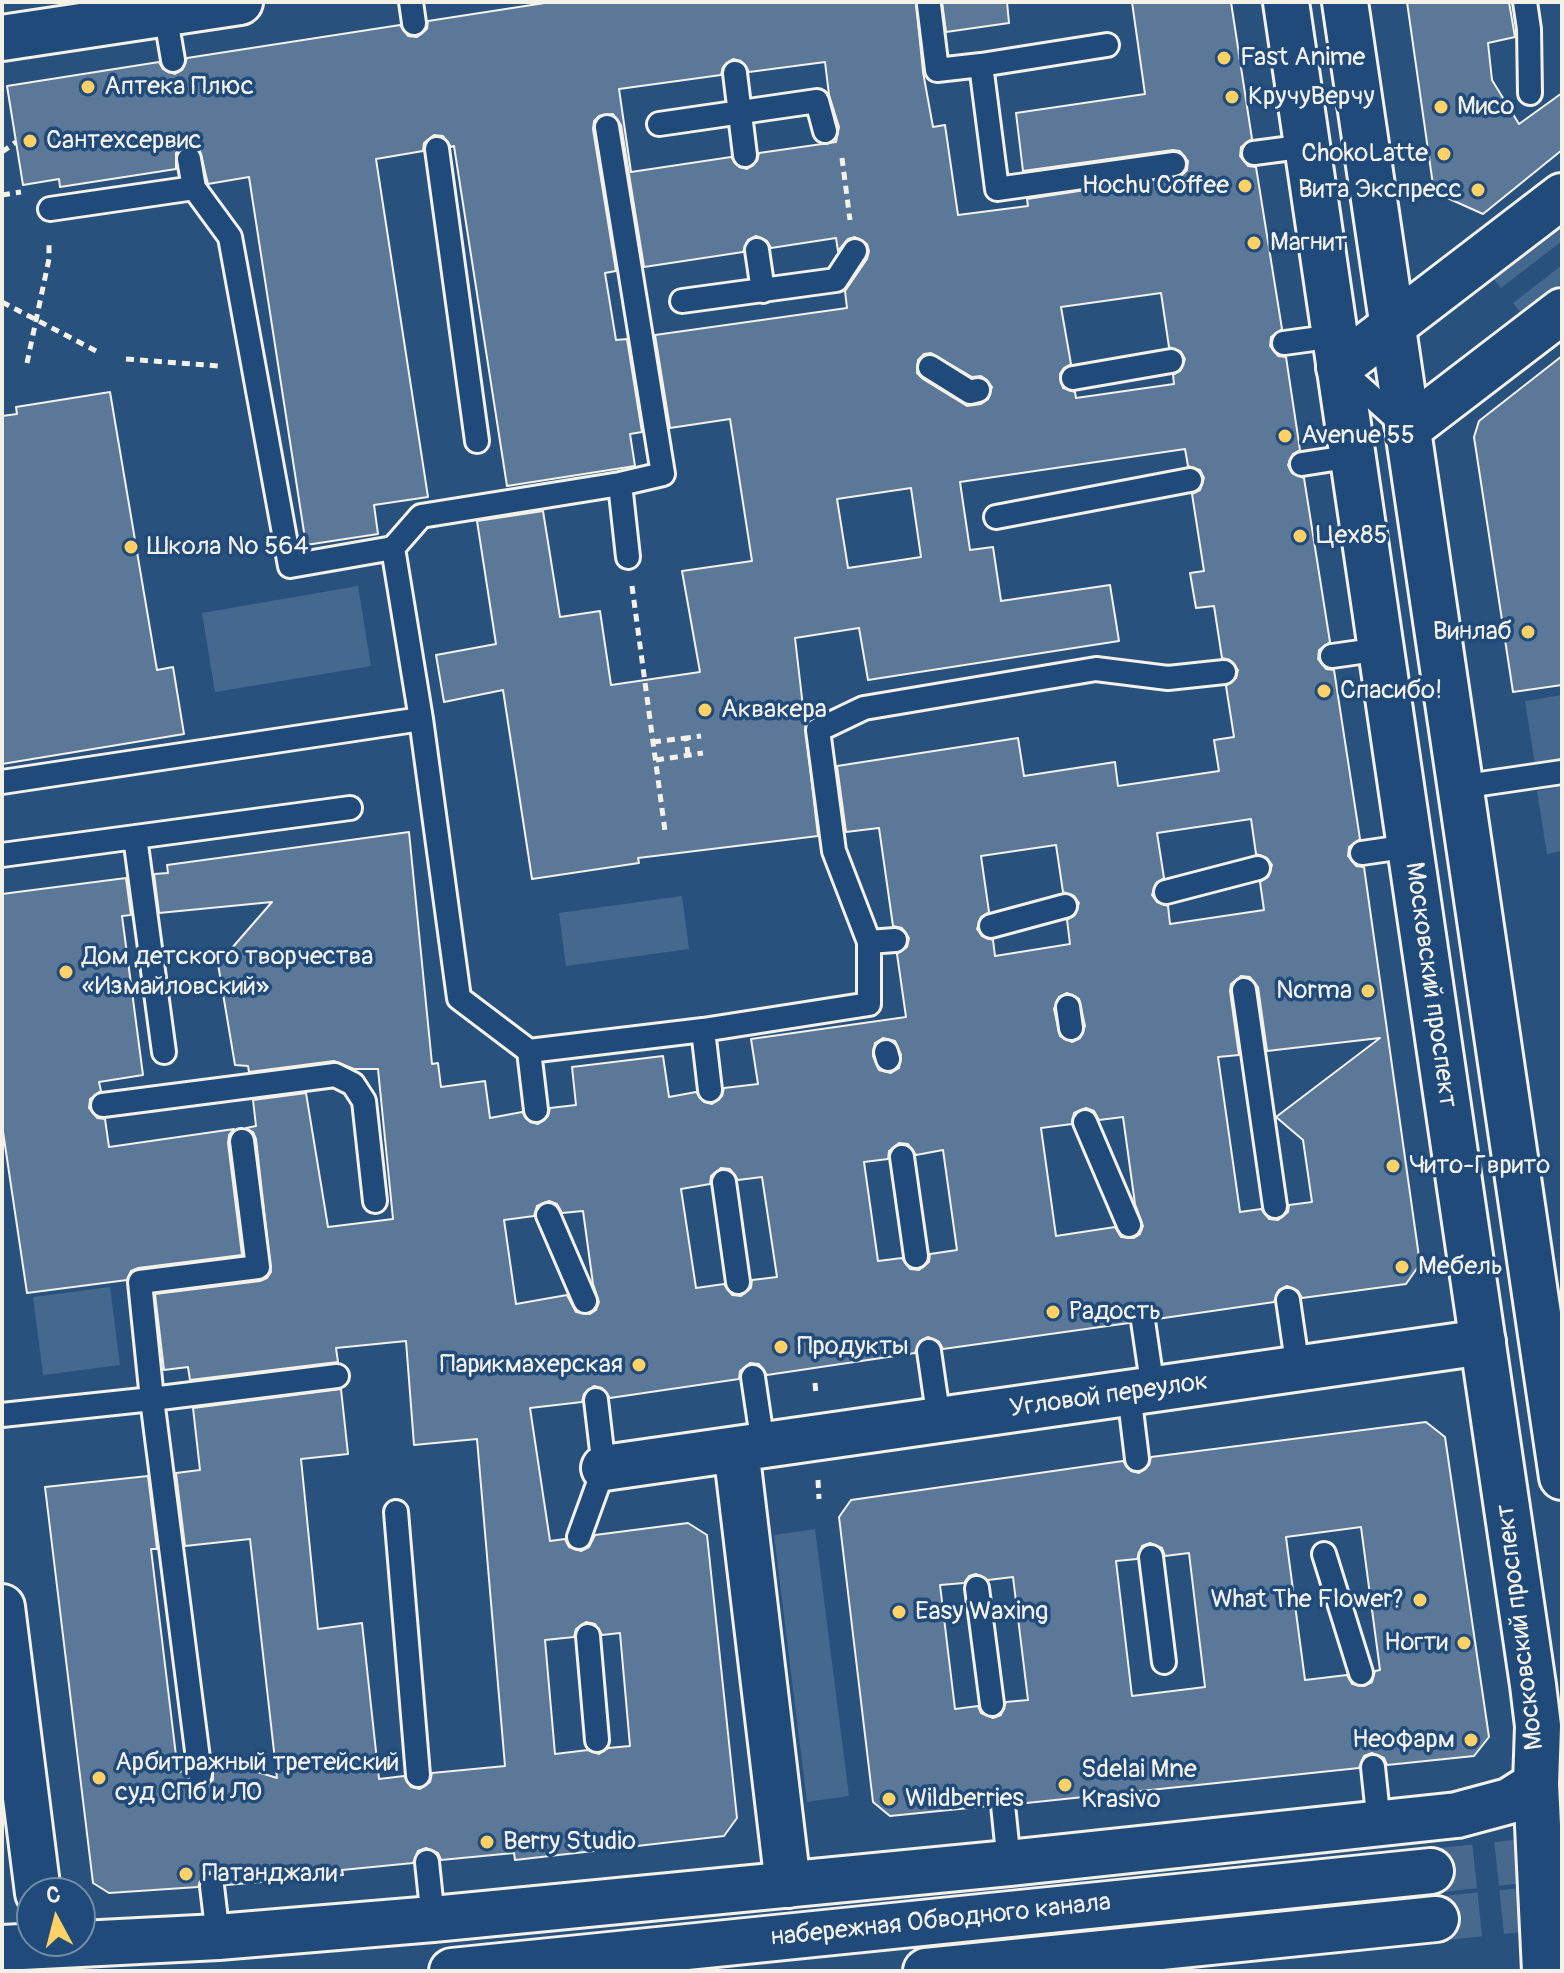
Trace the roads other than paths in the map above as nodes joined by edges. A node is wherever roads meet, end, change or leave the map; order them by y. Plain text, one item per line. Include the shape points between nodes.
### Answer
1 (1286, 2) edge
2 (1345, 2) edge
3 (1525, 2) edge
4 (229, 3) edge
5 (929, 5) dead end
6 (165, 13) junction
7 (2, 38) edge
8 (1107, 45) dead end
9 (173, 60) dead end
10 (981, 65) junction
11 (735, 73) dead end
12 (1530, 93) dead end
13 (740, 111) junction
14 (659, 124) dead end
15 (607, 127) dead end
16 (825, 131) road end
17 (1307, 146) junction
18 (437, 149) dead end
19 (1254, 153) dead end
20 (745, 155) dead end
21 (189, 159) dead end
22 (1174, 164) dead end
23 (194, 188) junction
24 (1562, 196) edge
25 (50, 209) road end
26 (757, 250) dead end
27 (855, 251) road end
28 (763, 291) junction
29 (682, 301) dead end
30 (1393, 326) junction
31 (1557, 326) edge
32 (1284, 343) dead end
33 (1337, 352) junction
34 (1171, 361) dead end
35 (930, 367) dead end
36 (1073, 378) dead end
37 (978, 390) dead end
38 (1408, 429) junction
39 (477, 441) dead end
40 (1353, 456) junction
41 (1302, 464) dead end
42 (1190, 480) dead end
43 (620, 484) junction
44 (996, 517) dead end
45 (393, 548) junction
46 (628, 557) road end
47 (1381, 649) junction
48 (1332, 656) dead end
49 (1224, 672) dead end
50 (421, 719) junction
51 (1562, 772) edge
52 (2, 782) edge
53 (1460, 787) junction
54 (350, 808) dead end
55 (135, 837) junction
56 (1410, 846) junction
57 (1362, 853) dead end
58 (2, 855) edge
59 (1258, 868) dead end
60 (1166, 892) dead end
61 (1065, 906) dead end
62 (991, 926) dead end
63 (895, 940) dead end
64 (869, 942) junction
65 (1244, 990) dead end
66 (703, 1030) junction
67 (529, 1051) junction
68 (164, 1052) dead end
69 (710, 1090) dead end
70 (103, 1105) dead end
71 (536, 1110) dead end
72 (1085, 1122) dead end
73 (242, 1141) dead end
74 (902, 1157) dead end
75 (724, 1182) dead end
76 (375, 1201) dead end
77 (1275, 1206) dead end
78 (548, 1215) dead end
79 (1129, 1225) dead end
80 (916, 1256) dead end
81 (738, 1282) dead end
82 (1288, 1300) dead end
83 (585, 1301) dead end
84 (1550, 1311) edge
85 (1143, 1321) dead end
86 (1483, 1342) junction
87 (929, 1351) dead end
88 (1298, 1369) junction
89 (337, 1376) dead end
90 (753, 1377) dead end
91 (1141, 1391) junction
92 (152, 1399) junction
93 (596, 1400) dead end
94 (2, 1415) edge
95 (939, 1420) junction
96 (749, 1447) junction
97 (1137, 1459) dead end
98 (604, 1468) junction
99 (1562, 1477) edge
100 (396, 1512) dead end
101 (579, 1537) dead end
102 (1324, 1554) dead end
103 (1151, 1557) dead end
104 (977, 1588) dead end
105 (2, 1607) edge
106 (588, 1636) dead end
107 (1164, 1662) dead end
108 (1361, 1673) dead end
109 (992, 1704) dead end
110 (597, 1740) dead end
111 (1373, 1767) dead end
112 (200, 1774) dead end
113 (418, 1775) dead end
114 (1536, 1784) junction
115 (1003, 1805) dead end
116 (1379, 1824) junction
117 (427, 1862) dead end
118 (1009, 1863) junction
119 (1431, 1871) tunnel mouth
120 (36, 1877) edge
121 (788, 1885) junction
122 (212, 1886) dead end
123 (433, 1919) junction
124 (1436, 1919) tunnel mouth
125 (218, 1937) junction
126 (96, 1942) edge
127 (452, 1971) edge
128 (926, 1971) edge
129 (1545, 1971) edge

1 - 17 main road, Московский проспект
2 - 30 main road
3 - 12 lane
4 - 6 main road
5 - 10 lane via 937,70
6 - 7 main road
6 - 9 lane
8 - 10 lane
10 - 22 lane via 997,189
11 - 13 lane
13 - 14 lane
13 - 16 lane via 817,101
13 - 20 lane
15 - 43 lane via 663,474
17 - 19 lane
17 - 33 main road, Московский проспект
18 - 39 lane
21 - 23 lane
23 - 25 lane
23 - 45 lane via 230,237 290,566
24 - 30 main road
26 - 28 lane
27 - 28 lane via 836,280
28 - 29 lane
30 - 33 main road
30 - 38 main road
31 - 38 main road
32 - 33 lane
33 - 38 lane
33 - 40 main road, Московский проспект
34 - 36 lane
35 - 37 lane via 970,392
38 - 53 main road
40 - 41 lane
40 - 47 main road, Московский проспект
42 - 44 lane
43 - 45 lane via 421,516
43 - 46 lane
45 - 50 lane
47 - 48 lane
47 - 56 main road, Московский проспект
49 - 64 lane via 1168,678 1096,669 864,708 813,732 834,851
50 - 52 lane
50 - 67 lane via 459,998
51 - 53 lane
53 - 84 main road
54 - 55 lane
55 - 58 lane
55 - 68 lane
56 - 57 lane
56 - 86 main road, Московский проспект
59 - 60 lane
61 - 62 lane
63 - 64 lane
64 - 66 lane via 869,1004
65 - 77 lane
66 - 67 lane
66 - 69 lane
67 - 71 lane
70 - 76 lane via 335,1075 353,1084 364,1101
72 - 79 lane
73 - 92 lane via 258,1267 140,1282
74 - 80 lane
75 - 81 lane
78 - 83 lane
82 - 88 lane
84 - 99 main road
85 - 91 lane
86 - 88 main road, Угловой переулок
86 - 114 main road, Московский проспект via 1538,1726
87 - 95 lane
88 - 91 main road, Угловой переулок
89 - 92 lane
90 - 96 lane
91 - 95 main road, Угловой переулок
91 - 97 lane
92 - 94 lane
92 - 112 lane
93 - 98 lane
95 - 96 main road, Угловой переулок
96 - 98 main road, Угловой переулок
96 - 121 main road
98 - 101 lane
100 - 113 lane
102 - 108 lane
103 - 107 lane
104 - 109 lane
105 - 120 main road
106 - 110 lane
111 - 116 lane
114 - 116 main road via 1481,1810
114 - 129 main road, Московский проспект
115 - 118 lane
116 - 118 main road
117 - 123 lane
118 - 121 main road
119 - 127 main road, набережная Обводного канала
121 - 123 main road
122 - 125 lane
123 - 125 main road
124 - 128 main road, набережная Обводного канала
125 - 126 main road

